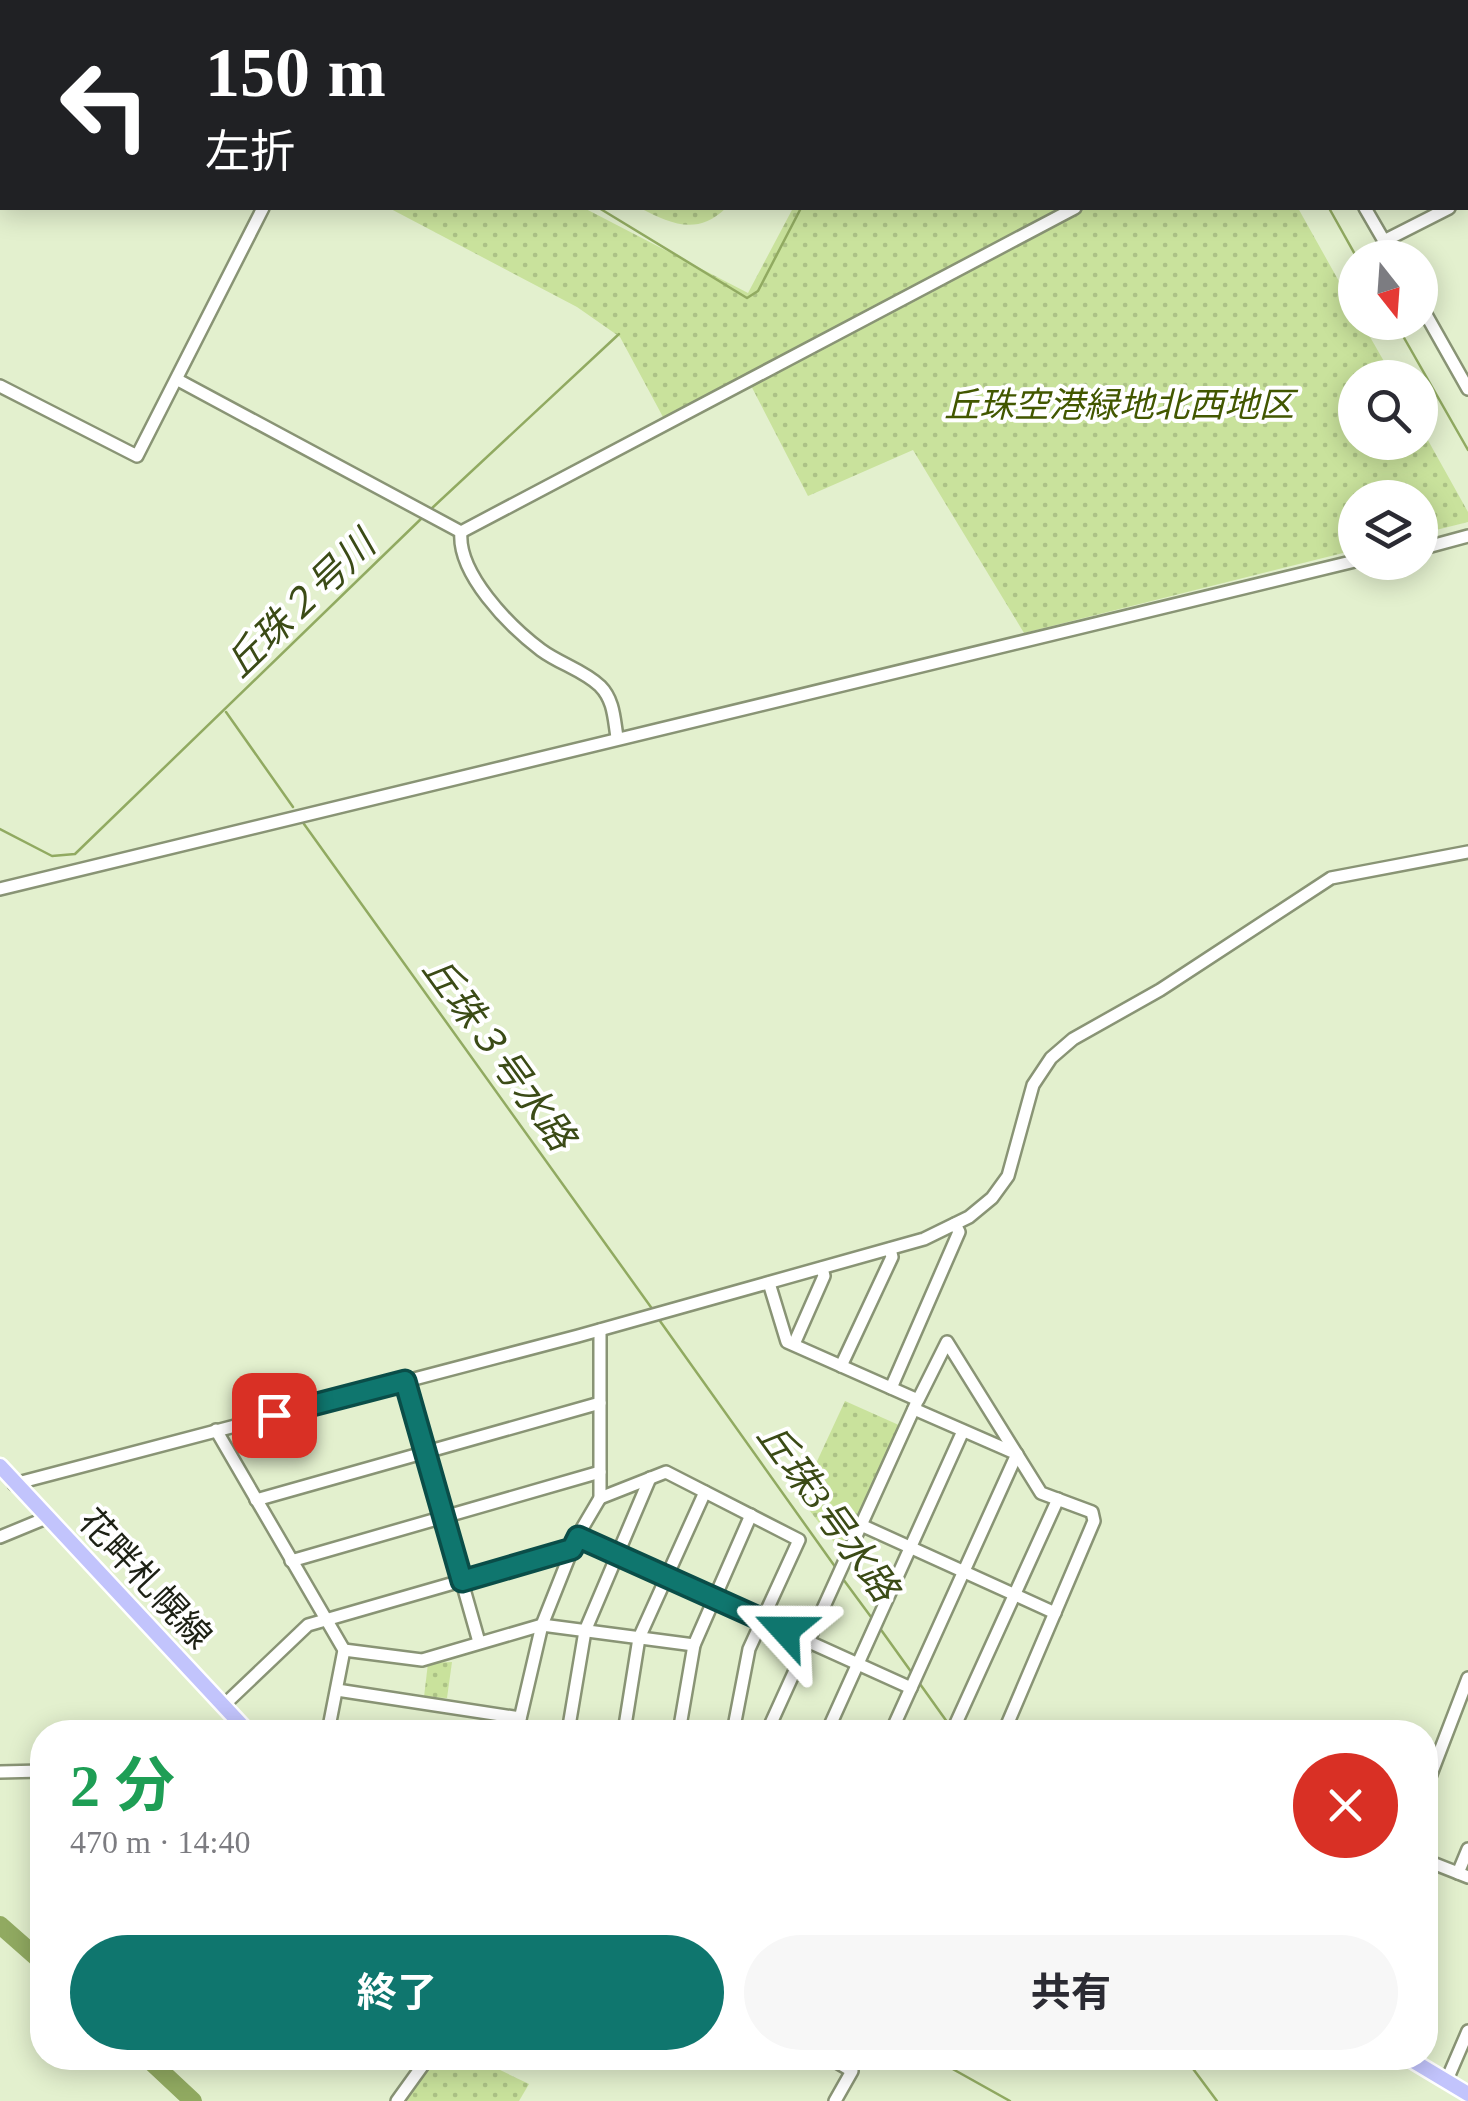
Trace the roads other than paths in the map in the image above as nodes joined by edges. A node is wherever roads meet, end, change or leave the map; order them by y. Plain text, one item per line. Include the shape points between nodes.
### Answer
1 (262, 210) edge
2 (1072, 210) edge
3 (1366, 210) edge
4 (1446, 210) edge
5 (1383, 240) edge
6 (1386, 240) edge
7 (1438, 336) edge
8 (178, 380) junction
9 (0, 386) edge
10 (1468, 389) edge
11 (462, 532) junction
12 (1468, 536) edge
13 (1438, 544) edge
14 (1338, 566) edge
15 (617, 737) junction
16 (1468, 852) edge
17 (0, 889) edge
18 (956, 1224) junction
19 (890, 1249) junction
20 (822, 1268) junction
21 (769, 1283) junction
22 (600, 1330) junction
23 (794, 1344) junction
24 (841, 1366) junction
25 (405, 1381) junction
26 (891, 1388) junction
27 (600, 1402) junction
28 (916, 1405) junction
29 (216, 1430) junction
30 (963, 1431) junction
31 (425, 1452) junction
32 (1017, 1454) junction
33 (0, 1466) edge
34 (600, 1472) junction
35 (650, 1478) junction
36 (14, 1484) junction
37 (704, 1492) junction
38 (600, 1498) junction
39 (1058, 1499) junction
40 (256, 1500) junction
41 (750, 1515) junction
42 (443, 1516) junction
43 (46, 1518) junction
44 (861, 1525) junction
45 (0, 1537) edge
46 (575, 1543) junction
47 (911, 1547) junction
48 (617, 1555) junction
49 (291, 1561) junction
50 (964, 1572) junction
51 (665, 1576) junction
52 (462, 1581) junction
53 (1015, 1594) junction
54 (713, 1598) junction
55 (1055, 1613) junction
56 (326, 1618) junction
57 (762, 1620) junction
58 (542, 1626) junction
59 (585, 1631) junction
60 (639, 1638) junction
61 (809, 1640) junction
62 (479, 1642) junction
63 (694, 1645) junction
64 (344, 1650) junction
65 (858, 1663) junction
66 (1468, 1678) edge
67 (914, 1681) junction
68 (337, 1690) junction
69 (223, 1706) junction
70 (1454, 1713) junction
71 (520, 1718) joint
72 (1468, 1719) edge
73 (236, 1720) edge
74 (331, 1720) edge
75 (570, 1720) edge
76 (626, 1720) edge
77 (681, 1720) edge
78 (735, 1720) edge
79 (772, 1720) edge
80 (832, 1720) edge
81 (896, 1720) edge
82 (958, 1720) edge
83 (1009, 1720) edge
84 (1438, 1755) edge
85 (0, 1772) edge
86 (30, 1772) edge
87 (1468, 1849) edge
88 (1438, 1865) edge
89 (1463, 1875) edge
90 (1468, 2031) edge
91 (419, 2070) edge
92 (852, 2070) edge
93 (1427, 2070) edge
94 (1446, 2082) junction
95 (1468, 2094) edge
96 (397, 2101) edge
97 (835, 2101) edge

1 - 8 street
2 - 11 street
3 - 5 street
4 - 6 street
7 - 10 street
8 - 9 street via 136,456
8 - 11 street
11 - 15 street via 460,547 470,569 518,628 542,652 602,687 612,702
12 - 13 street
14 - 15 street
15 - 17 street
16 - 18 street via 1331,878 1072,1039 1034,1085 1008,1176 992,1198
18 - 19 street
18 - 26 street via 960,1232
19 - 20 street
19 - 24 street
20 - 21 street
20 - 23 street
21 - 22 street
21 - 23 street
22 - 25 street
22 - 27 street
23 - 24 street
24 - 26 street
25 - 29 street
25 - 31 street
26 - 28 street
27 - 31 street
27 - 34 street
28 - 30 street
28 - 32 street via 946,1342
28 - 44 street
29 - 36 street
29 - 40 street
30 - 32 street
30 - 47 street
31 - 40 street
31 - 42 street
32 - 39 street via 1041,1493
32 - 50 street
33 - 36 main road, 花畔札幌線
34 - 38 street
34 - 42 street
35 - 37 street via 666,1472
35 - 38 street
35 - 48 street
36 - 43 main road, 花畔札幌線
37 - 41 street
37 - 51 street
38 - 46 street
39 - 53 street
39 - 55 street via 1092,1512 1094,1521
40 - 49 street
41 - 54 street
41 - 57 street via 798,1540
42 - 49 street
42 - 52 street
43 - 45 street
43 - 69 main road, 花畔札幌線
44 - 47 street
44 - 61 street
46 - 48 street
46 - 52 street
46 - 58 street
47 - 50 street
47 - 65 street
48 - 51 street
48 - 59 street
49 - 56 street
50 - 53 street
50 - 67 street
51 - 54 street
51 - 60 street
52 - 56 street
52 - 62 street
53 - 55 street
53 - 82 street
54 - 57 street
54 - 63 street
55 - 83 street
56 - 64 street
56 - 69 street via 308,1625
57 - 61 street
57 - 78 street via 749,1649
58 - 59 street
58 - 62 street
58 - 71 street
59 - 60 street
59 - 75 street
60 - 63 street
60 - 76 street
61 - 65 street
61 - 79 street
62 - 64 street via 422,1660
63 - 77 street
64 - 68 street
65 - 67 street
65 - 80 street
66 - 70 street
67 - 81 street
68 - 71 street
68 - 74 street
69 - 73 main road, 花畔札幌線
70 - 72 street
70 - 84 street
85 - 86 street
87 - 89 street
88 - 89 street
90 - 94 street
91 - 96 street
92 - 97 street
93 - 94 main road
94 - 95 main road

